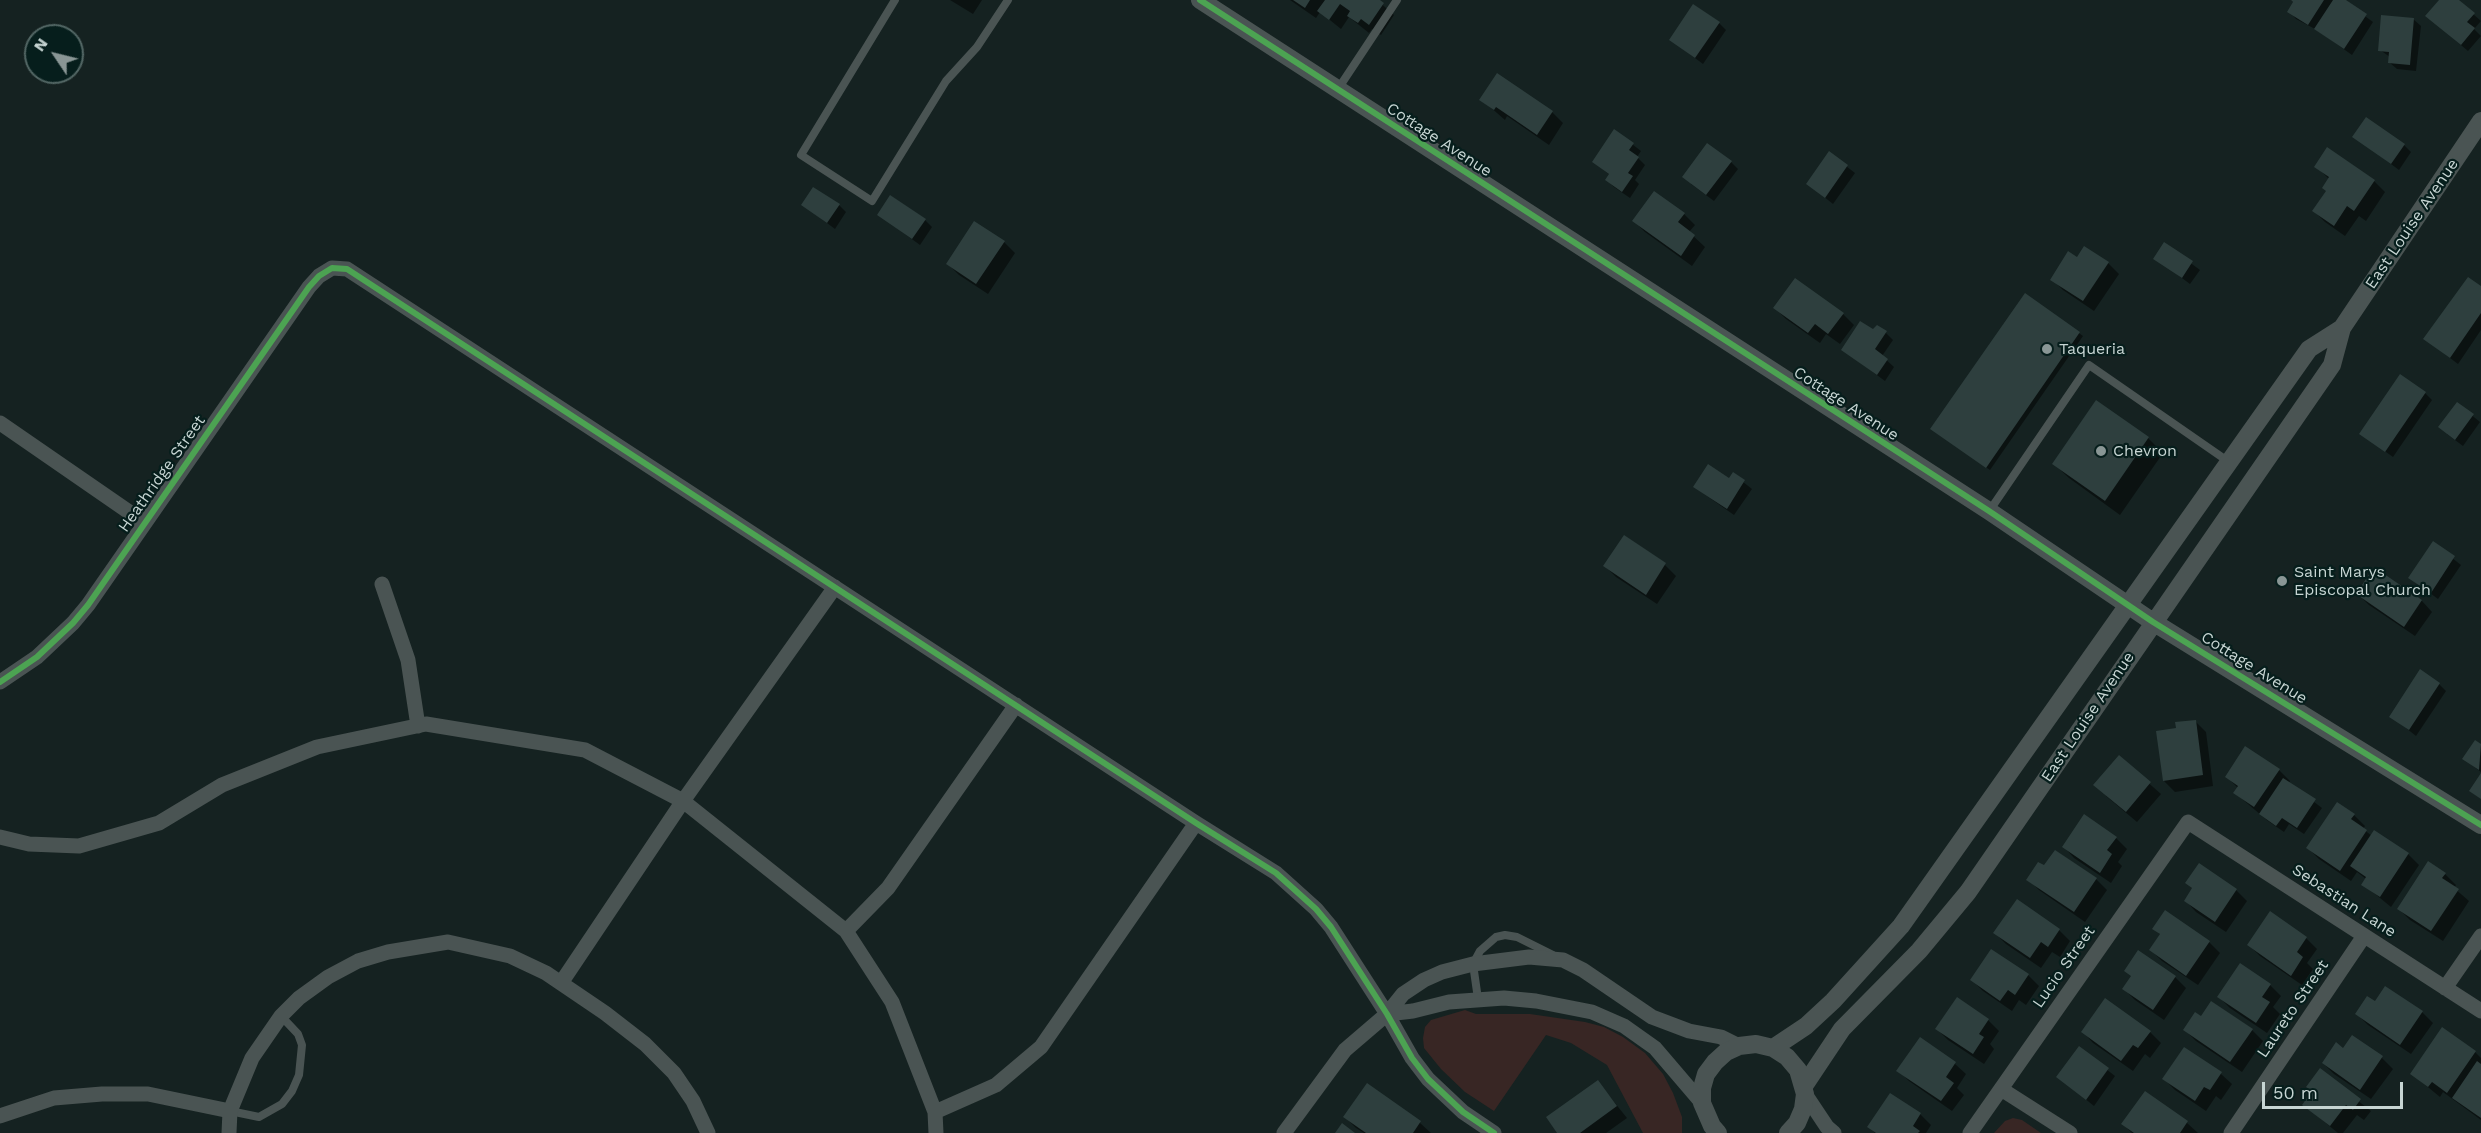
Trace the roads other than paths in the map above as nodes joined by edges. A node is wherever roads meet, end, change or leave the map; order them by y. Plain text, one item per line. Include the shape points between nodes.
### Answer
1 (895, 0) edge
2 (1008, 0) edge
3 (1200, 0) edge
4 (1397, 0) edge
5 (1338, 90) junction
6 (2479, 127) edge
7 (2342, 327) junction
8 (0, 423) edge
9 (2230, 463) junction
10 (1989, 511) junction
11 (145, 523) junction
12 (382, 584) dead end
13 (835, 587) junction
14 (2128, 606) junction
15 (2153, 622) junction
16 (0, 682) edge
17 (1016, 705) junction
18 (418, 726) junction
19 (683, 801) junction
20 (2188, 822) joint
21 (1196, 823) junction
22 (2481, 825) edge
23 (0, 837) edge
24 (846, 931) junction
25 (2364, 936) junction
26 (2481, 936) edge
27 (1563, 960) junction
28 (1473, 964) junction
29 (561, 982) junction
30 (2445, 988) junction
31 (1478, 999) junction
32 (2481, 1011) edge
33 (1387, 1014) junction
34 (281, 1016) junction
35 (1739, 1046) junction
36 (1773, 1048) junction
37 (2001, 1089) junction
38 (1804, 1090) junction
39 (1703, 1107) junction
40 (230, 1111) junction
41 (934, 1112) junction
42 (0, 1116) edge
43 (229, 1133) edge
44 (708, 1133) edge
45 (936, 1133) edge
46 (1284, 1133) edge
47 (1494, 1133) edge
48 (1701, 1133) edge
49 (1718, 1133) edge
50 (1788, 1133) edge
51 (1834, 1133) edge
52 (1971, 1133) edge
53 (2070, 1133) edge
54 (2231, 1133) edge

1 - 2 lane via 801,155 872,201 946,81 977,47
3 - 5 street, Cottage Avenue
4 - 5 lane
5 - 10 street, Cottage Avenue
6 - 7 street, East Louise Avenue
7 - 9 street, East Louise Avenue via 2308,349
7 - 15 street, East Louise Avenue via 2332,365
8 - 11 street
9 - 10 lane via 2089,365
9 - 14 street, East Louise Avenue
10 - 14 street, Cottage Avenue
11 - 13 street, Heathridge Street via 309,287 332,268 347,268
11 - 16 street, Heathridge Street via 73,623 37,657
12 - 18 street via 408,660
13 - 17 street
13 - 19 street
14 - 15 street, Cottage Avenue
14 - 36 street, East Louise Avenue via 1901,926 1833,1001 1806,1026
15 - 22 street, Cottage Avenue
15 - 38 street, East Louise Avenue via 1968,892 1919,951 1842,1029
17 - 21 street
17 - 24 street via 888,888
18 - 19 street via 426,724 585,750
18 - 23 street via 317,747 222,786 159,823 79,846 29,844
19 - 24 street
19 - 29 street
20 - 25 street, Sebastian Lane
20 - 37 street, Lucio Street
21 - 33 street via 1276,873 1316,909
21 - 41 street via 1041,1047 996,1085
24 - 41 street via 892,1002
25 - 30 street, Sebastian Lane
25 - 54 street, Laureto Street
26 - 30 street
27 - 28 street via 1529,957
27 - 28 lane via 1525,940 1505,935 1486,944
27 - 35 street via 1652,1017
28 - 31 lane
28 - 33 street via 1424,980 1403,994
29 - 34 street via 510,956 448,942 358,961 328,977
29 - 44 street via 637,1037 674,1073
30 - 32 street, Sebastian Lane
31 - 33 street
31 - 39 street via 1536,1001 1609,1018 1655,1048
33 - 46 street via 1345,1050
33 - 47 street via 1428,1079
34 - 40 street via 252,1058
34 - 40 lane via 298,1034 302,1045 303,1058 292,1091 282,1104 259,1117
35 - 36 street
35 - 39 street via 1726,1052 1706,1074
36 - 38 street via 1798,1070
37 - 52 street, Lucio Street
37 - 53 street
38 - 50 street, East Louise Avenue via 1803,1109
38 - 51 street
39 - 48 street
39 - 49 street
40 - 42 street via 148,1095 102,1094 54,1098
40 - 43 street
41 - 45 street

